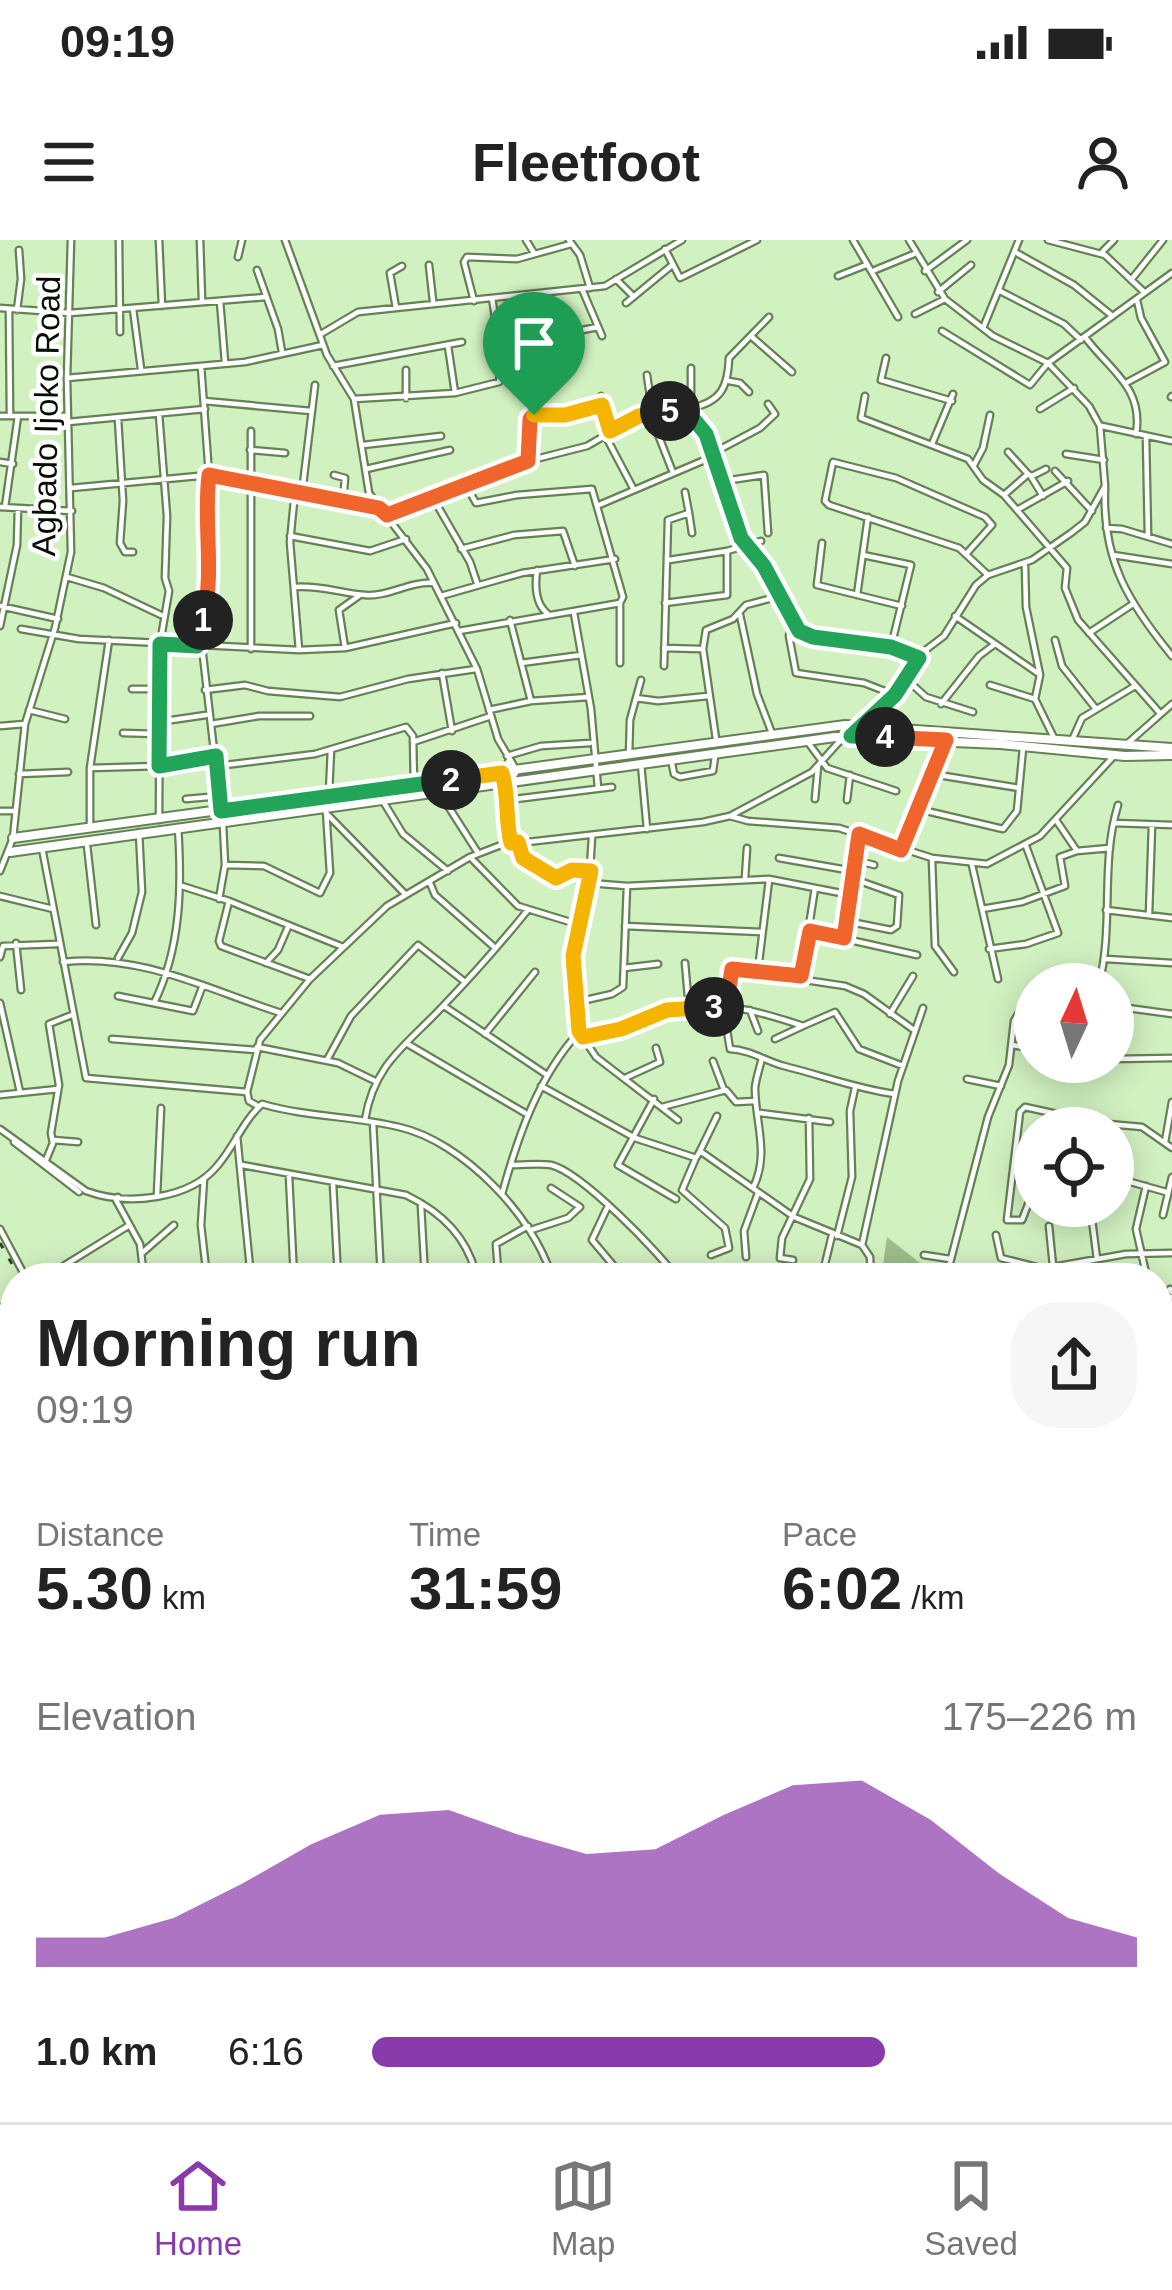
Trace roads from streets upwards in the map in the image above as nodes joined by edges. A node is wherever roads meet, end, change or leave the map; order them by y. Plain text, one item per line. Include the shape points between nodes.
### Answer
1 (71, 240) edge
2 (119, 240) edge
3 (159, 240) edge
4 (200, 240) edge
5 (242, 240) edge
6 (285, 240) edge
7 (526, 240) edge
8 (680, 240) edge
9 (757, 240) edge
10 (853, 240) edge
11 (908, 240) edge
12 (967, 240) edge
13 (1019, 240) edge
14 (1048, 240) edge
15 (1114, 240) edge
16 (1162, 240) edge
17 (570, 242) edge
18 (1100, 242) edge
19 (665, 249) junction
20 (20, 250) dead end
21 (1015, 252) junction
22 (1104, 253) junction
23 (534, 254) junction
24 (914, 254) junction
25 (238, 257) dead end
26 (429, 265) dead end
27 (971, 265) dead end
28 (402, 266) dead end
29 (671, 266) junction
30 (870, 268) junction
31 (257, 270) dead end
32 (925, 271) junction
33 (838, 276) dead end
34 (1172, 276) edge
35 (616, 279) junction
36 (1131, 280) junction
37 (586, 288) junction
38 (1000, 291) junction
39 (938, 292) junction
40 (1144, 292) junction
41 (537, 295) junction
42 (632, 295) junction
43 (266, 297) junction
44 (492, 298) junction
45 (945, 299) junction
46 (1137, 300) junction
47 (474, 301) junction
48 (202, 302) junction
49 (220, 302) junction
50 (434, 303) junction
51 (626, 303) dead end
52 (162, 306) junction
53 (0, 308) edge
54 (396, 308) junction
55 (13, 309) junction
56 (133, 309) junction
57 (120, 310) junction
58 (70, 313) junction
59 (916, 314) dead end
60 (1112, 316) junction
61 (769, 317) dead end
62 (898, 317) dead end
63 (598, 327) junction
64 (983, 328) junction
65 (942, 331) dead end
66 (119, 332) dead end
67 (321, 334) junction
68 (602, 336) dead end
69 (752, 337) junction
70 (542, 338) junction
71 (1083, 338) junction
72 (462, 342) dead end
73 (323, 345) junction
74 (448, 346) junction
75 (0, 352) edge
76 (9, 352) junction
77 (282, 352) junction
78 (544, 358) dead end
79 (886, 358) dead end
80 (225, 362) junction
81 (1048, 364) junction
82 (201, 366) junction
83 (333, 366) junction
84 (691, 368) dead end
85 (406, 370) dead end
86 (142, 371) junction
87 (792, 372) dead end
88 (647, 375) dead end
89 (67, 378) junction
90 (728, 381) junction
91 (1126, 383) junction
92 (315, 386) dead end
93 (1074, 388) junction
94 (749, 392) dead end
95 (455, 393) junction
96 (601, 396) dead end
97 (865, 396) dead end
98 (406, 398) junction
99 (354, 399) junction
100 (204, 400) junction
101 (768, 404) dead end
102 (602, 405) junction
103 (205, 409) junction
104 (689, 410) junction
105 (1040, 410) dead end
106 (311, 411) junction
107 (159, 414) junction
108 (652, 414) junction
109 (990, 415) dead end
110 (0, 416) edge
111 (14, 416) junction
112 (68, 419) junction
113 (118, 419) junction
114 (1100, 425) junction
115 (251, 431) dead end
116 (608, 433) junction
117 (1136, 434) junction
118 (441, 436) dead end
119 (1146, 437) junction
120 (1172, 441) edge
121 (932, 444) junction
122 (363, 445) junction
123 (250, 449) junction
124 (450, 450) dead end
125 (1008, 452) dead end
126 (285, 453) dead end
127 (713, 454) junction
128 (1066, 454) dead end
129 (1104, 460) junction
130 (528, 461) junction
131 (0, 462) edge
132 (13, 464) junction
133 (974, 465) junction
134 (366, 470) junction
135 (1046, 470) dead end
136 (1055, 471) dead end
137 (673, 472) junction
138 (209, 475) junction
139 (334, 475) dead end
140 (1028, 476) junction
141 (164, 480) junction
142 (724, 481) junction
143 (1068, 482) junction
144 (121, 483) junction
145 (251, 483) junction
146 (1105, 486) junction
147 (467, 487) junction
148 (71, 488) junction
149 (634, 490) junction
150 (299, 492) junction
151 (685, 492) dead end
152 (1004, 495) junction
153 (1042, 496) junction
154 (433, 498) junction
155 (343, 502) junction
156 (599, 506) junction
157 (3, 507) edge
158 (18, 508) junction
159 (379, 508) junction
160 (1017, 510) junction
161 (72, 511) junction
162 (1092, 511) junction
163 (689, 513) junction
164 (387, 515) junction
165 (868, 515) junction
166 (1106, 528) junction
167 (769, 532) dead end
168 (692, 533) dead end
169 (290, 536) junction
170 (1148, 536) junction
171 (406, 539) junction
172 (761, 541) dead end
173 (822, 543) dead end
174 (1172, 544) edge
175 (746, 545) junction
176 (1051, 546) junction
177 (461, 549) junction
178 (727, 551) junction
179 (134, 552) dead end
180 (967, 553) junction
181 (1111, 554) junction
182 (863, 555) junction
183 (615, 560) junction
184 (669, 560) junction
185 (1025, 563) junction
186 (1172, 564) edge
187 (575, 566) junction
188 (537, 570) junction
189 (988, 575) junction
190 (67, 577) junction
191 (434, 583) junction
192 (477, 585) junction
193 (295, 587) junction
194 (360, 595) junction
195 (857, 595) junction
196 (441, 596) junction
197 (780, 596) junction
198 (620, 603) junction
199 (665, 603) junction
200 (1133, 604) junction
201 (902, 606) junction
202 (3, 607) edge
203 (540, 613) junction
204 (574, 613) junction
205 (740, 615) junction
206 (163, 616) junction
207 (956, 616) junction
208 (58, 619) junction
209 (510, 620) junction
210 (793, 621) junction
211 (455, 623) junction
212 (0, 626) edge
213 (21, 629) dead end
214 (459, 631) junction
215 (1089, 633) junction
216 (53, 636) junction
217 (109, 640) junction
218 (1055, 640) dead end
219 (160, 644) junction
220 (995, 644) junction
221 (199, 646) junction
222 (891, 647) junction
223 (345, 648) junction
224 (664, 648) junction
225 (251, 649) junction
226 (703, 649) junction
227 (299, 650) junction
228 (583, 655) junction
229 (1172, 656) edge
230 (919, 658) junction
231 (521, 663) junction
232 (620, 663) dead end
233 (664, 666) dead end
234 (477, 669) junction
235 (442, 673) junction
236 (1040, 675) junction
237 (905, 678) junction
238 (641, 680) dead end
239 (990, 685) dead end
240 (1135, 686) junction
241 (132, 689) dead end
242 (159, 689) junction
243 (205, 690) junction
244 (709, 695) junction
245 (895, 695) junction
246 (589, 697) junction
247 (636, 698) junction
248 (1036, 699) junction
249 (531, 701) junction
250 (941, 704) junction
251 (1172, 704) edge
252 (1096, 709) junction
253 (29, 710) junction
254 (973, 712) dead end
255 (1159, 712) junction
256 (490, 713) junction
257 (208, 714) junction
258 (310, 716) dead end
259 (64, 719) dead end
260 (158, 722) junction
261 (25, 724) junction
262 (211, 724) junction
263 (863, 724) junction
264 (0, 726) edge
265 (452, 731) junction
266 (123, 734) dead end
267 (158, 734) junction
268 (851, 736) junction
269 (774, 737) junction
270 (946, 740) junction
271 (1055, 740) junction
272 (807, 741) junction
273 (1072, 741) junction
274 (413, 742) junction
275 (593, 743) junction
276 (1023, 745) junction
277 (1126, 746) junction
278 (715, 749) junction
279 (331, 750) junction
280 (1172, 752) edge
281 (1115, 755) junction
282 (216, 756) junction
283 (629, 757) junction
284 (508, 758) junction
285 (671, 759) junction
286 (641, 764) junction
287 (820, 764) junction
288 (596, 765) junction
289 (159, 766) junction
290 (217, 766) junction
291 (90, 769) junction
292 (517, 771) junction
293 (68, 772) dead end
294 (19, 774) junction
295 (932, 774) junction
296 (850, 776) junction
297 (506, 781) junction
298 (414, 785) junction
299 (598, 788) junction
300 (611, 788) dead end
301 (1019, 788) junction
302 (446, 789) junction
303 (896, 791) dead end
304 (220, 796) junction
305 (186, 799) dead end
306 (381, 799) junction
307 (815, 799) dead end
308 (507, 800) junction
309 (847, 800) dead end
310 (1118, 805) dead end
311 (327, 806) junction
312 (918, 808) junction
313 (0, 811) edge
314 (16, 811) junction
315 (222, 816) junction
316 (730, 816) junction
317 (159, 820) junction
318 (1056, 820) junction
319 (1114, 823) junction
320 (1152, 825) junction
321 (1172, 825) edge
322 (178, 826) junction
323 (647, 830) junction
324 (139, 832) junction
325 (88, 834) junction
326 (859, 834) junction
327 (592, 837) junction
328 (13, 838) junction
329 (0, 840) edge
330 (514, 842) junction
331 (1026, 846) junction
332 (42, 848) junction
333 (747, 848) dead end
334 (1110, 848) junction
335 (901, 850) junction
336 (1077, 851) junction
337 (475, 856) junction
338 (5, 858) edge
339 (779, 858) dead end
340 (932, 858) junction
341 (855, 860) junction
342 (225, 865) junction
343 (874, 865) dead end
344 (972, 865) junction
345 (0, 871) edge
346 (448, 871) junction
347 (591, 871) junction
348 (853, 875) junction
349 (745, 878) junction
350 (769, 879) junction
351 (430, 883) junction
352 (589, 883) junction
353 (182, 886) junction
354 (627, 886) junction
355 (815, 888) junction
356 (1046, 892) junction
357 (406, 895) junction
358 (851, 895) junction
359 (0, 896) edge
360 (219, 899) junction
361 (230, 901) junction
362 (53, 909) junction
363 (982, 909) junction
364 (1106, 910) junction
365 (527, 911) junction
366 (1149, 914) junction
367 (1172, 918) edge
368 (846, 921) junction
369 (96, 925) dead end
370 (580, 925) junction
371 (288, 926) junction
372 (625, 926) junction
373 (810, 931) junction
374 (761, 932) junction
375 (844, 938) junction
376 (16, 943) junction
377 (58, 944) junction
378 (344, 947) junction
379 (495, 948) junction
380 (989, 949) junction
381 (917, 955) dead end
382 (0, 957) edge
383 (1106, 959) junction
384 (117, 960) junction
385 (63, 962) junction
386 (266, 963) junction
387 (685, 963) dead end
388 (1105, 963) edge
389 (1172, 963) edge
390 (658, 964) dead end
391 (624, 968) junction
392 (758, 970) junction
393 (535, 972) dead end
394 (954, 972) dead end
395 (166, 973) junction
396 (801, 976) junction
397 (913, 976) dead end
398 (310, 979) junction
399 (998, 979) dead end
400 (465, 982) junction
401 (202, 985) junction
402 (22, 990) dead end
403 (118, 996) dead end
404 (577, 1002) junction
405 (0, 1003) edge
406 (154, 1003) junction
407 (444, 1006) junction
408 (725, 1006) junction
409 (689, 1008) junction
410 (923, 1008) dead end
411 (1134, 1009) edge
412 (750, 1010) junction
413 (281, 1012) junction
414 (890, 1013) junction
415 (1172, 1014) edge
416 (71, 1015) junction
417 (803, 1026) junction
418 (1014, 1030) edge
419 (758, 1031) dead end
420 (915, 1031) junction
421 (485, 1034) junction
422 (581, 1034) junction
423 (112, 1039) dead end
424 (775, 1039) dead end
425 (406, 1043) junction
426 (1012, 1045) joint
427 (656, 1048) dead end
428 (257, 1049) junction
429 (762, 1057) junction
430 (1172, 1058) edge
431 (1134, 1059) edge
432 (327, 1060) junction
433 (713, 1061) dead end
434 (903, 1066) junction
435 (547, 1076) junction
436 (625, 1078) junction
437 (967, 1079) dead end
438 (375, 1081) junction
439 (541, 1086) junction
440 (856, 1086) junction
441 (1001, 1086) junction
442 (58, 1089) junction
443 (724, 1090) junction
444 (20, 1092) junction
445 (247, 1093) junction
446 (895, 1094) junction
447 (0, 1095) edge
448 (654, 1099) junction
449 (757, 1100) junction
450 (1172, 1102) edge
451 (258, 1106) junction
452 (662, 1107) junction
453 (161, 1108) dead end
454 (760, 1113) junction
455 (527, 1114) junction
456 (717, 1116) dead end
457 (809, 1118) junction
458 (678, 1120) dead end
459 (369, 1121) junction
460 (830, 1122) dead end
461 (1134, 1127) edge
462 (0, 1129) edge
463 (237, 1136) junction
464 (635, 1138) junction
465 (53, 1140) junction
466 (14, 1142) dead end
467 (78, 1142) dead end
468 (1165, 1142) junction
469 (1172, 1148) edge
470 (700, 1150) junction
471 (695, 1158) junction
472 (46, 1160) junction
473 (242, 1165) junction
474 (513, 1165) junction
475 (1014, 1168) edge
476 (289, 1176) junction
477 (1172, 1177) edge
478 (204, 1179) junction
479 (1134, 1183) edge
480 (333, 1184) junction
481 (1146, 1186) junction
482 (551, 1188) dead end
483 (682, 1190) junction
484 (756, 1190) junction
485 (377, 1191) junction
486 (79, 1192) dead end
487 (1166, 1192) junction
488 (502, 1193) junction
489 (158, 1195) junction
490 (118, 1196) junction
491 (676, 1198) junction
492 (421, 1202) junction
493 (608, 1206) junction
494 (670, 1208) dead end
495 (1163, 1215) dead end
496 (794, 1217) junction
497 (1014, 1220) edge
498 (174, 1225) dead end
499 (128, 1226) junction
500 (1049, 1227) edge
501 (1093, 1227) edge
502 (529, 1228) junction
503 (0, 1229) edge
504 (835, 1235) junction
505 (996, 1235) dead end
506 (862, 1245) junction
507 (1172, 1253) edge
508 (142, 1254) junction
509 (1140, 1254) junction
510 (711, 1255) dead end
511 (924, 1255) dead end
512 (746, 1257) dead end
513 (950, 1259) junction
514 (1097, 1259) junction
515 (793, 1261) dead end
516 (18, 1263) edge
517 (68, 1263) edge
518 (142, 1263) edge
519 (205, 1263) edge
520 (250, 1263) edge
521 (293, 1263) edge
522 (337, 1263) edge
523 (379, 1263) edge
524 (424, 1263) edge
525 (472, 1263) edge
526 (497, 1263) edge
527 (545, 1263) edge
528 (611, 1263) edge
529 (666, 1263) edge
530 (826, 1263) edge
531 (870, 1263) edge
532 (949, 1263) edge
533 (1025, 1263) edge
534 (1049, 1263) edge
535 (1076, 1263) edge
536 (1143, 1263) edge

1 - 58 street, Agbado Ijoko Road
2 - 57 street
3 - 52 street
4 - 48 street
5 - 25 street
6 - 67 street
7 - 23 street
8 - 19 street
9 - 29 street via 680,278
10 - 30 street
11 - 24 street
12 - 32 street
13 - 21 street
14 - 22 street
15 - 22 street
16 - 36 street
17 - 23 street
17 - 37 street
18 - 22 street
19 - 29 street
19 - 35 street
20 - 55 street
21 - 38 street
21 - 60 street
22 - 36 street
23 - 47 street via 464,259
24 - 30 street
24 - 32 street
26 - 50 street
27 - 39 street
28 - 54 street via 390,273
29 - 42 street
30 - 33 street
30 - 62 street
31 - 43 street
32 - 39 street
34 - 40 street
35 - 37 street
35 - 42 street
36 - 40 street
37 - 41 street
37 - 63 street
38 - 64 street
38 - 71 street
39 - 45 street
40 - 46 street
41 - 44 street
41 - 70 street
42 - 51 street
43 - 49 street
43 - 77 street
44 - 47 street
44 - 95 street via 501,379
45 - 59 street
45 - 64 street
46 - 60 street
46 - 91 street via 1165,362
47 - 50 street
48 - 49 street
48 - 52 street
49 - 80 street
50 - 54 street
52 - 56 street
53 - 55 street
54 - 67 street via 358,312
55 - 58 street
55 - 76 street
56 - 57 street
56 - 86 street
57 - 58 street
57 - 66 street
58 - 89 street, Agbado Ijoko Road
60 - 71 street
61 - 69 street
63 - 68 street
63 - 70 street
64 - 81 street
65 - 81 street via 1028,385
67 - 73 street
69 - 87 street
69 - 90 street via 728,358
70 - 78 street
71 - 81 street
71 - 91 street
72 - 74 street
73 - 77 street
73 - 83 street
74 - 83 street
74 - 95 street
75 - 76 street
76 - 111 street
77 - 80 street
79 - 121 street via 881,380 953,398
80 - 82 street
81 - 93 street
82 - 86 street
82 - 100 street
83 - 99 street
84 - 104 street
85 - 98 street
86 - 89 street
88 - 108 street
89 - 112 street, Agbado Ijoko Road
90 - 94 street
90 - 104 street via 711,403
91 - 117 street via 1138,409
92 - 106 street
93 - 105 street
93 - 114 street
95 - 98 street
96 - 102 street
97 - 121 street via 861,418
98 - 99 street
99 - 122 street
100 - 103 street
100 - 106 street
101 - 127 street via 776,414 768,422
102 - 116 street
102 - 130 street via 531,416
103 - 107 street
103 - 138 street
104 - 108 street
104 - 127 street
106 - 150 street
107 - 113 street
107 - 141 street
108 - 116 street
108 - 137 street
109 - 133 street
110 - 111 street
111 - 112 street
111 - 132 street
112 - 113 street
112 - 148 street, Agbado Ijoko Road
113 - 144 street
114 - 117 street
114 - 129 street
115 - 123 street
116 - 130 street
116 - 149 street
117 - 119 street
118 - 122 street
119 - 120 street
119 - 170 street
121 - 133 street
122 - 134 street
123 - 126 street
123 - 145 street
124 - 134 street
125 - 140 street
127 - 137 street
127 - 142 street
128 - 129 street
129 - 146 street
130 - 147 street
131 - 132 street
132 - 157 street
133 - 152 street
134 - 159 street
135 - 140 street
136 - 143 street
137 - 149 street
138 - 141 street
138 - 145 street
138 - 221 street via 209,592
139 - 155 street via 345,478
140 - 152 street
140 - 153 street
141 - 144 street
141 - 206 street
142 - 167 street via 764,475
142 - 175 street
143 - 153 street
143 - 162 street
144 - 148 street
144 - 179 street via 120,543
145 - 150 street
145 - 225 street
146 - 162 street
146 - 166 street
147 - 154 street
147 - 156 street via 476,503 587,488
148 - 161 street, Agbado Ijoko Road
149 - 156 street
150 - 155 street
150 - 169 street
151 - 163 street
152 - 160 street
153 - 160 street
154 - 164 street
154 - 177 street
155 - 159 street
156 - 183 street
157 - 158 street
158 - 161 street
158 - 202 street
159 - 164 street
160 - 176 street
161 - 190 street, Agbado Ijoko Road
162 - 176 street
163 - 168 street
163 - 184 street via 668,520
164 - 171 street
165 - 180 street
165 - 180 street via 826,503 833,462 896,478 985,517 990,530
165 - 182 street
166 - 170 street
166 - 181 street
169 - 171 street via 370,551
169 - 193 street
170 - 174 street
171 - 191 street
172 - 175 street
173 - 195 street via 817,585
175 - 178 street
175 - 197 street
176 - 185 street
176 - 215 street
177 - 187 street via 563,531
177 - 192 street
178 - 184 street
178 - 199 street via 727,595
180 - 189 street
181 - 186 street
181 - 200 street
182 - 195 street
182 - 201 street via 911,565
183 - 187 street
183 - 198 street
184 - 199 street
185 - 189 street
185 - 236 street
187 - 188 street
188 - 192 street
188 - 203 street
189 - 207 street
190 - 206 street
190 - 208 street, Agbado Ijoko Road
191 - 194 street
191 - 196 street
192 - 196 street
193 - 194 street
193 - 227 street
194 - 223 street via 339,610
195 - 201 street
196 - 211 street
197 - 205 street via 746,605
197 - 210 street
198 - 204 street
198 - 232 street
199 - 224 street
200 - 215 street
200 - 229 street
201 - 222 street
202 - 208 street
202 - 212 street
203 - 204 street
203 - 209 street
204 - 228 street
205 - 226 street via 706,630
205 - 269 street
206 - 219 street
207 - 220 street
207 - 230 street
208 - 216 street, Agbado Ijoko Road
209 - 214 street
209 - 231 street
210 - 222 street via 804,635
210 - 245 street via 796,673
211 - 214 street
211 - 223 street
213 - 216 street
214 - 234 street
215 - 240 street
216 - 217 street
216 - 253 street, Agbado Ijoko Road
217 - 219 street
217 - 291 street
218 - 252 street via 1062,666
219 - 221 street
219 - 242 street
220 - 236 street
220 - 250 street
221 - 225 street
221 - 243 street
222 - 230 street
223 - 227 street
224 - 226 street
224 - 233 street
225 - 227 street
226 - 244 street
228 - 231 street
228 - 246 street
230 - 237 street
231 - 249 street
234 - 235 street
234 - 256 street
235 - 243 street via 340,697 245,685
235 - 265 street
236 - 248 street
237 - 245 street
237 - 250 street
238 - 247 street
239 - 248 street
240 - 252 street
240 - 255 street
241 - 242 street
242 - 260 street
243 - 257 street
244 - 247 street
244 - 278 street
245 - 263 street
246 - 249 street
246 - 275 street
247 - 283 street
248 - 271 street
249 - 256 street
250 - 254 street
251 - 255 street
252 - 273 street
253 - 259 street
253 - 261 street, Agbado Ijoko Road
255 - 277 street
256 - 265 street
256 - 284 street
257 - 260 street
257 - 262 street
258 - 262 street
260 - 267 street
261 - 264 street
261 - 294 street, Agbado Ijoko Road
262 - 282 street
263 - 268 street
263 - 269 street
263 - 271 street
265 - 274 street
266 - 267 street
267 - 289 street
268 - 270 street
268 - 272 street
268 - 287 street
269 - 278 street
270 - 276 street
270 - 295 street
271 - 273 street
272 - 278 street
272 - 287 street
273 - 277 street
274 - 279 street via 406,727
274 - 298 street
275 - 284 street
275 - 288 street
276 - 281 street
276 - 301 street
277 - 280 street
277 - 281 street
278 - 283 street
278 - 285 street
278 - 285 street via 713,771 680,777
279 - 290 street
279 - 311 street
280 - 281 street
281 - 318 street
282 - 289 street
282 - 290 street
283 - 288 street
284 - 292 street
284 - 297 street
285 - 286 street
286 - 288 street
286 - 323 street
287 - 296 street
287 - 307 street
287 - 316 street
288 - 292 street
288 - 297 street
288 - 299 street
289 - 291 street
289 - 317 street
290 - 304 street
291 - 325 street
292 - 297 street
293 - 294 street
294 - 314 street, Agbado Ijoko Road
295 - 301 street
295 - 312 street
296 - 303 street
296 - 309 street
297 - 298 street
297 - 302 street
297 - 308 street
298 - 311 street
299 - 300 street
299 - 308 street
301 - 312 street via 1017,811 1004,829
302 - 306 street
302 - 337 street
304 - 305 street
304 - 315 street
306 - 311 street
306 - 346 street via 403,834
308 - 330 street
310 - 319 street
311 - 315 street
311 - 342 street via 330,873 320,893 264,866
311 - 357 street
312 - 335 street
313 - 314 street
314 - 328 street, Agbado Ijoko Road
315 - 317 street
315 - 322 street
315 - 342 street
316 - 323 street
316 - 326 street
317 - 325 street
318 - 331 street
318 - 336 street
319 - 320 street
319 - 334 street
320 - 321 street
320 - 366 street
322 - 324 street
322 - 353 street
323 - 327 street
324 - 325 street
324 - 384 street via 142,892
325 - 328 street
325 - 332 street
325 - 369 street
326 - 335 street
326 - 341 street
327 - 330 street
327 - 347 street
328 - 329 street
328 - 338 street, Agbado Ijoko Road
330 - 337 street
330 - 347 street via 523,858 556,878
331 - 344 street
331 - 356 street
332 - 338 street
332 - 362 street
333 - 349 street
334 - 336 street
334 - 364 street
335 - 340 street
336 - 356 street via 1060,857 1065,886
337 - 346 street
337 - 365 street via 493,884
338 - 345 street, Agbado Ijoko Road
339 - 348 street
340 - 344 street
340 - 394 street via 935,946
341 - 343 street
341 - 348 street
342 - 360 street
344 - 363 street
346 - 351 street
347 - 352 street
348 - 358 street
348 - 368 street via 898,895 897,926
349 - 350 street
349 - 354 street
350 - 355 street
350 - 374 street
351 - 357 street
351 - 379 street
352 - 354 street
352 - 370 street
353 - 360 street
353 - 395 street
354 - 372 street
355 - 358 street
355 - 373 street
356 - 363 street
356 - 380 street via 1058,933
357 - 378 street
358 - 368 street
359 - 362 street
360 - 361 street
361 - 371 street
361 - 386 street via 221,946
362 - 377 street
363 - 380 street
364 - 366 street
364 - 383 street
365 - 370 street
365 - 379 street
366 - 367 street
368 - 375 street
370 - 404 street
371 - 378 street
371 - 386 street
372 - 374 street
372 - 391 street
373 - 375 street
373 - 396 street
374 - 392 street
375 - 381 street
376 - 377 street
376 - 382 street via 2,946
376 - 402 street
377 - 385 street
378 - 398 street
379 - 400 street
380 - 399 street
383 - 388 street
383 - 389 street
384 - 385 street
384 - 395 street
385 - 416 street
386 - 398 street
387 - 409 street
390 - 391 street
391 - 404 street via 619,992
392 - 396 street
392 - 408 street via 732,969
393 - 421 street
395 - 401 street
395 - 406 street
396 - 414 street via 854,988
397 - 414 street
398 - 413 street
400 - 407 street
400 - 432 street via 418,945 351,1016
401 - 406 street via 193,1012
401 - 413 street
403 - 406 street
404 - 422 street
405 - 444 street
407 - 421 street
407 - 425 street
408 - 409 street
408 - 412 street
408 - 429 street via 730,1049
409 - 422 street
410 - 420 street
411 - 415 street
412 - 417 street
412 - 419 street
413 - 428 street
414 - 420 street
416 - 442 street via 49,1024
416 - 445 street via 86,1078
417 - 424 street
417 - 434 street via 836,1012 856,1046
418 - 426 street
420 - 434 street
421 - 435 street
422 - 435 street
422 - 436 street
423 - 428 street
425 - 438 street
425 - 455 street
426 - 441 street
427 - 436 street via 660,1062
428 - 432 street
428 - 445 street
429 - 440 street
429 - 449 street
430 - 431 street
432 - 438 street
433 - 443 street
434 - 446 street
435 - 439 street
436 - 448 street
437 - 441 street
438 - 459 street
439 - 455 street
439 - 464 street
440 - 446 street
440 - 504 street via 852,1177
441 - 513 street
442 - 444 street
442 - 465 street
443 - 449 street via 736,1102
443 - 452 street
444 - 447 street
445 - 451 street
446 - 506 street
448 - 452 street
448 - 464 street
449 - 454 street
450 - 468 street
451 - 459 street
451 - 463 street
452 - 458 street
453 - 489 street
454 - 457 street
454 - 484 street
455 - 474 street
456 - 470 street
457 - 460 street
457 - 496 street via 810,1179
459 - 485 street
459 - 488 street via 434,1141
461 - 468 street
462 - 472 street
463 - 473 street
463 - 478 street
464 - 471 street
464 - 491 street via 618,1165
465 - 467 street
465 - 472 street
466 - 486 street
468 - 469 street
470 - 471 street
470 - 484 street
471 - 483 street
472 - 490 street via 86,1191
473 - 476 street
473 - 520 street
474 - 488 street
474 - 493 street via 554,1166
475 - 497 street via 1007,1220
476 - 480 street
476 - 521 street
477 - 487 street
478 - 489 street
478 - 519 street
479 - 481 street
480 - 485 street
480 - 522 street
481 - 487 street
481 - 509 street via 1136,1220
482 - 502 street via 580,1207
483 - 491 street
483 - 510 street via 727,1232 729,1248
484 - 496 street
484 - 512 street
485 - 492 street
485 - 523 street
487 - 495 street
488 - 502 street
489 - 490 street
490 - 499 street
491 - 494 street
492 - 524 street
492 - 525 street via 459,1232
493 - 528 street via 592,1240
493 - 529 street
496 - 504 street
496 - 515 street via 780,1258
498 - 508 street
499 - 508 street
499 - 517 street
500 - 534 street
501 - 514 street
502 - 526 street via 496,1244
502 - 527 street
503 - 516 street
504 - 506 street
504 - 530 street
505 - 533 street via 1001,1258
506 - 531 street
507 - 509 street
508 - 518 street
509 - 514 street
509 - 536 street
511 - 513 street
513 - 532 street
514 - 535 street

